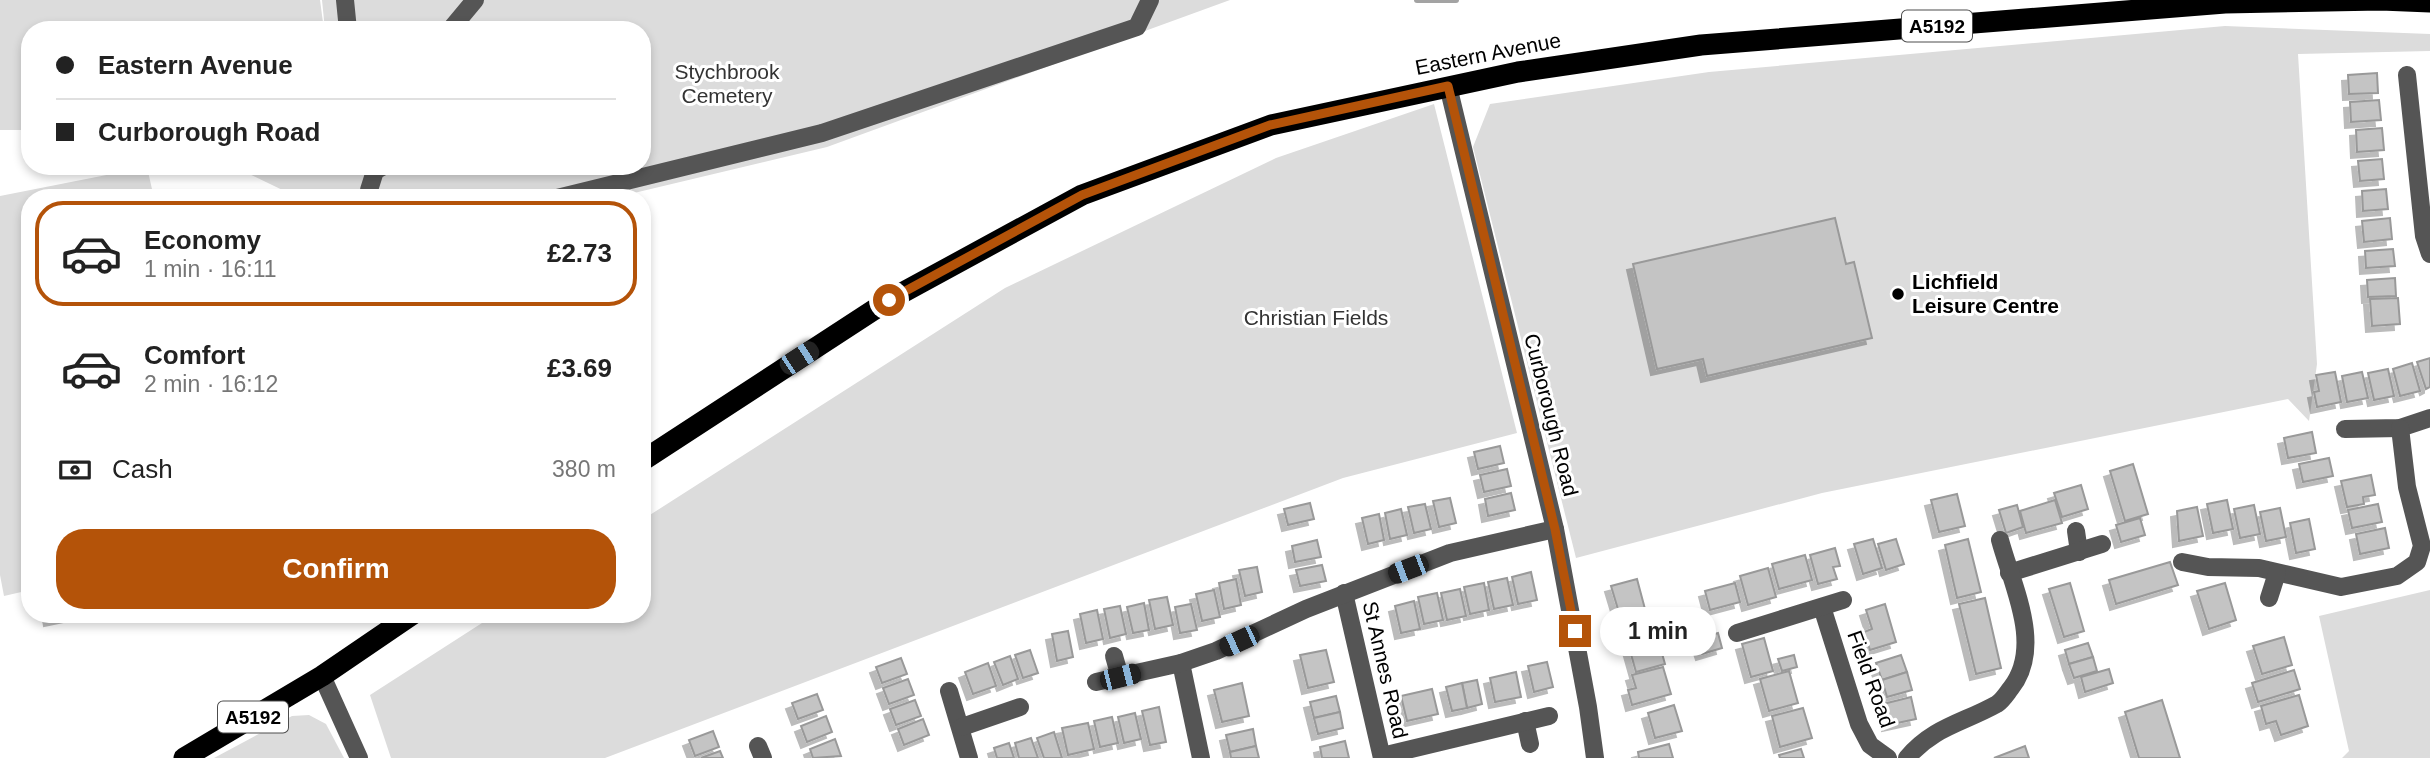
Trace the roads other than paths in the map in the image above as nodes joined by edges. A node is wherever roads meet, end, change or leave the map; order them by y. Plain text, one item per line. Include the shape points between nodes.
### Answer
1 (345, 0) edge
2 (475, 0) edge
3 (1150, 0) edge
4 (2381, 0) edge
5 (2430, 2) edge
6 (347, 21) edge
7 (458, 21) edge
8 (2407, 75) dead end
9 (1448, 86) junction
10 (2430, 119) edge
11 (2412, 121) junction
12 (650, 175) edge
13 (651, 175) edge
14 (594, 189) edge
15 (2430, 254) edge
16 (2430, 418) edge
17 (2400, 428) junction
18 (2345, 429) dead end
19 (651, 455) edge
20 (1555, 529) junction
21 (2076, 531) dead end
22 (2000, 540) dead end
23 (2102, 544) dead end
24 (2079, 552) junction
25 (2182, 562) dead end
26 (2268, 570) junction
27 (2009, 573) junction
28 (1344, 593) junction
29 (2269, 598) dead end
30 (1843, 600) dead end
31 (1814, 610) junction
32 (400, 623) edge
33 (1737, 633) dead end
34 (1114, 656) dead end
35 (1181, 663) junction
36 (322, 676) junction
37 (1120, 677) junction
38 (1096, 682) dead end
39 (949, 691) dead end
40 (1020, 707) dead end
41 (1549, 716) dead end
42 (1525, 721) junction
43 (962, 727) junction
44 (1530, 744) dead end
45 (1382, 757) edge
46 (184, 758) edge
47 (359, 758) edge
48 (969, 758) edge
49 (1201, 758) edge
50 (1595, 758) edge
51 (1888, 758) edge
52 (1907, 758) edge

1 - 6 street
2 - 7 street
3 - 13 street via 1137,27 821,133
4 - 5 highway, Eastern Avenue / A5192
4 - 9 highway, Eastern Avenue / A5192 via 2142,9 1714,44 1593,59
8 - 11 street
9 - 19 highway, Eastern Avenue / A5192 via 1270,125 1082,195 889,300
9 - 20 street, Curborough Road
10 - 11 street
11 - 15 street via 2424,236
12 - 14 street
16 - 17 street
17 - 18 street
17 - 26 street via 2407,487 2422,546 2417,562 2397,576 2341,587
20 - 28 street via 1450,553
20 - 50 street, Curborough Road
21 - 24 street
22 - 27 street, Field Road
23 - 24 street
24 - 27 street
25 - 26 street
26 - 29 street
27 - 52 street, Field Road via 2027,647 2021,675 2000,702 1922,739
28 - 35 street
28 - 45 street, St Annes Road
30 - 31 street
31 - 33 street
31 - 51 street, Field Road via 1859,724 1870,745
32 - 36 highway, A5192
34 - 37 street
35 - 37 street
35 - 49 street
36 - 46 highway, A5192
36 - 47 street
37 - 38 street
39 - 43 street
40 - 43 street
41 - 42 street, St Annes Road
42 - 44 street
42 - 45 street, St Annes Road
43 - 48 street

